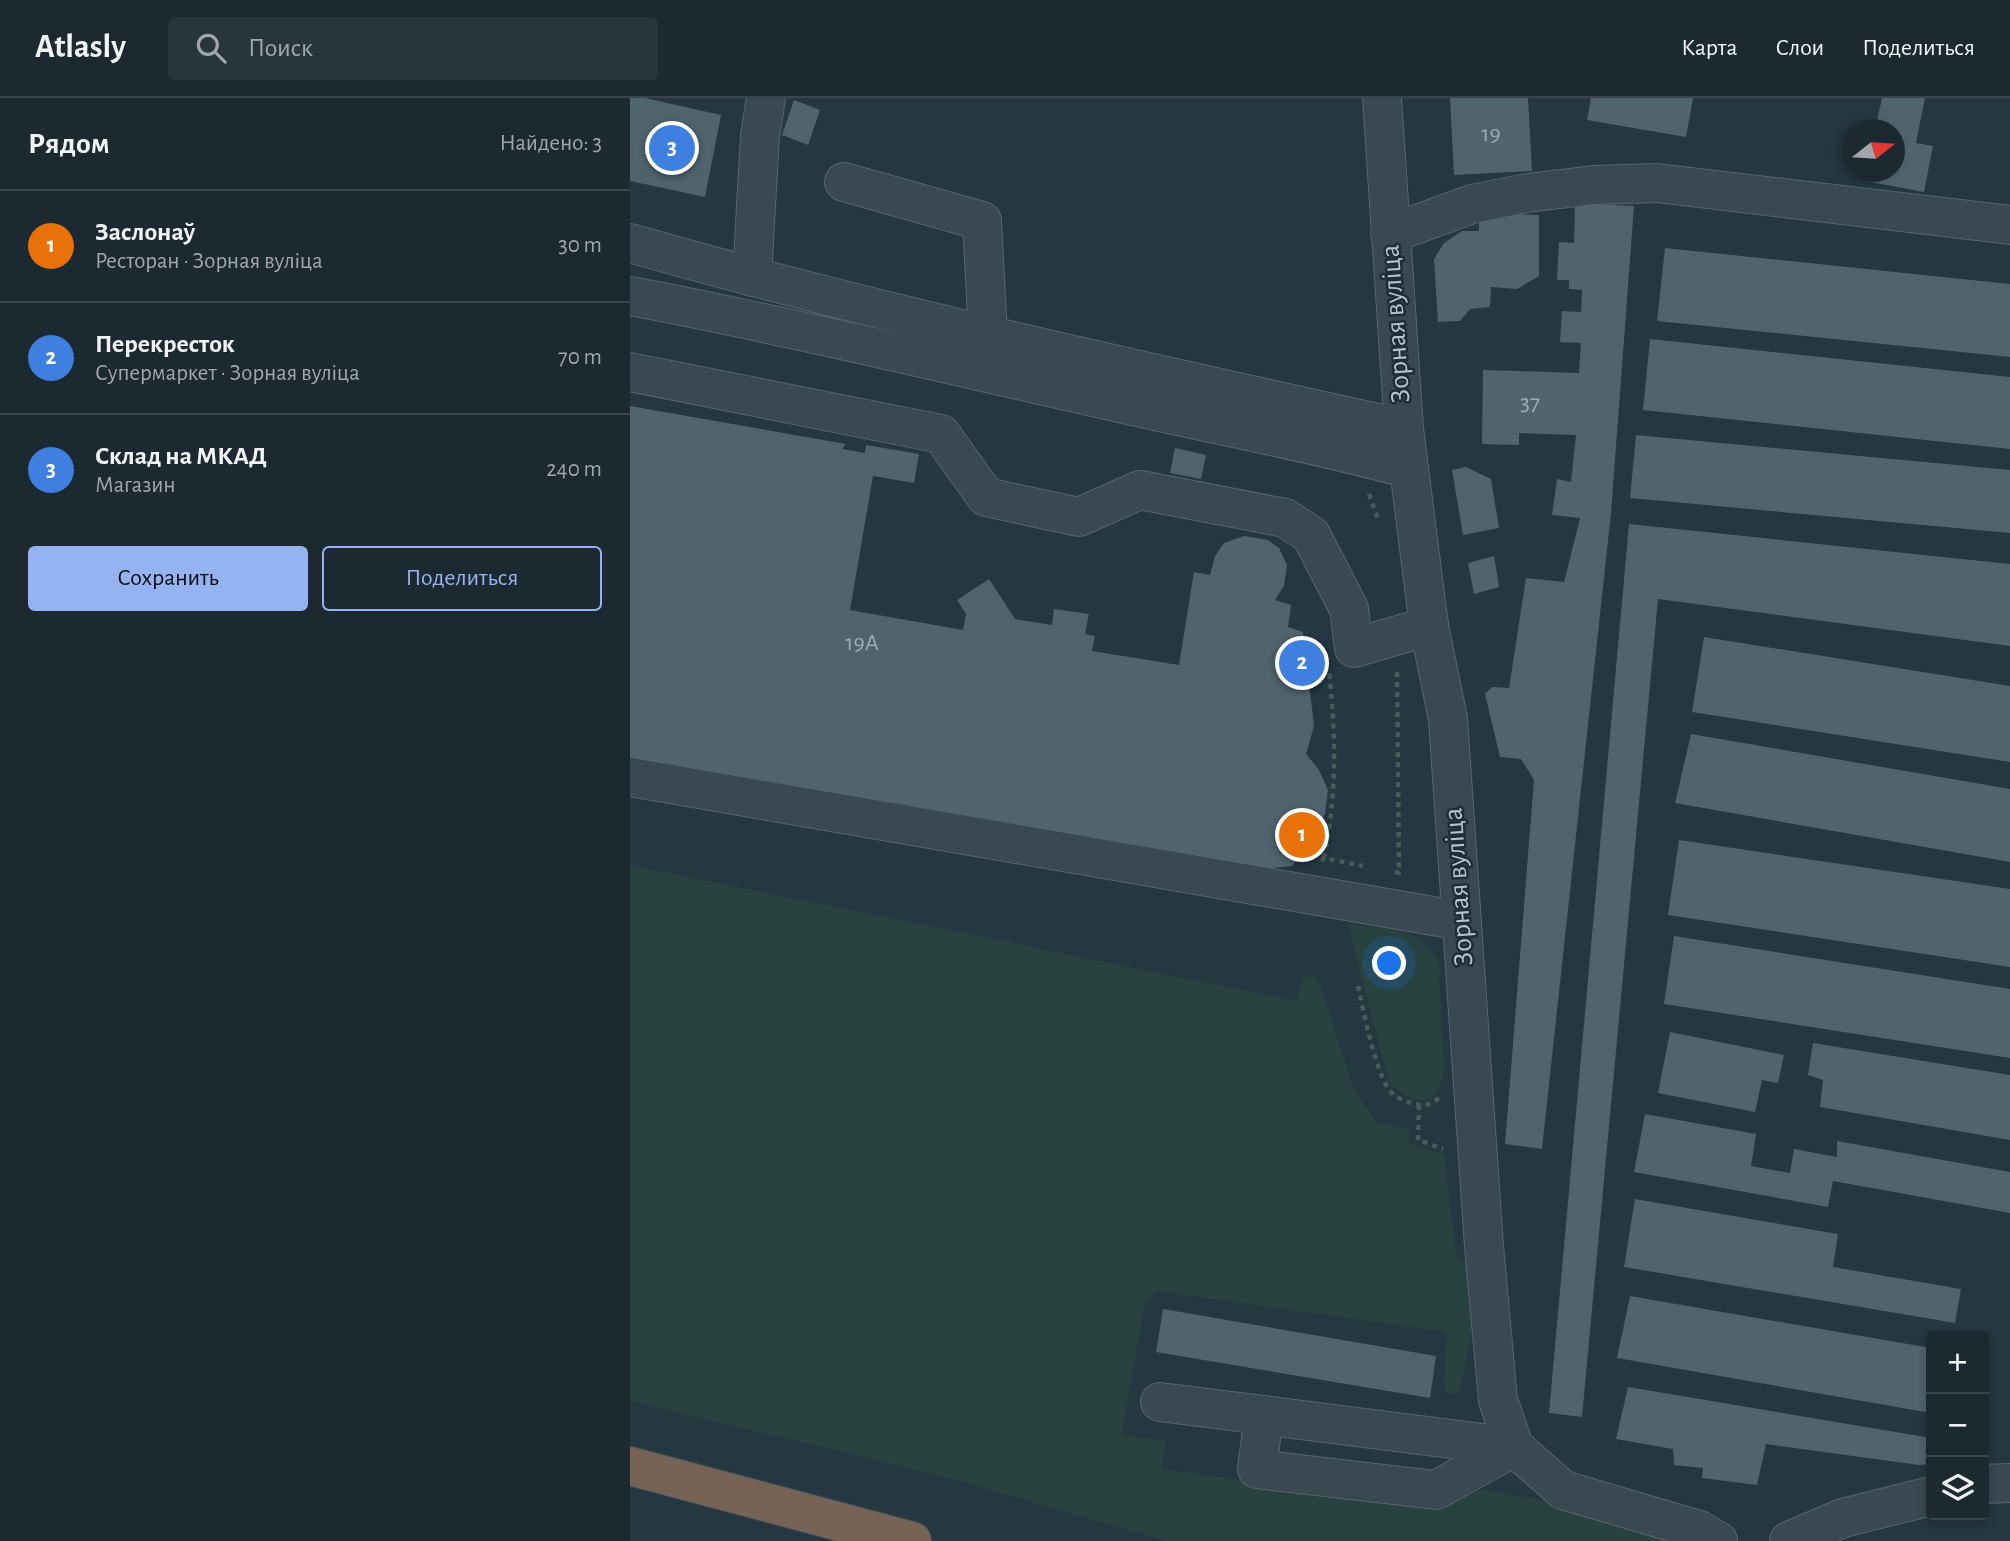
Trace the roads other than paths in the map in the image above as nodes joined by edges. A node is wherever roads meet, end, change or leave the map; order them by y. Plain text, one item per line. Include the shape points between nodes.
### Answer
1 (766, 98) edge
2 (1382, 98) edge
3 (844, 182) dead end
4 (2010, 225) edge
5 (1390, 234) junction
6 (630, 243) edge
7 (751, 277) junction
8 (630, 296) edge
9 (988, 335) junction
10 (630, 372) edge
11 (1404, 429) junction
12 (1409, 469) junction
13 (1413, 630) junction
14 (630, 777) edge
15 (1462, 922) junction
16 (1160, 1402) dead end
17 (1264, 1415) junction
18 (1514, 1447) junction
19 (630, 1466) edge
20 (2010, 1483) edge
21 (1989, 1484) edge
22 (1926, 1497) edge
23 (912, 1541) edge
24 (1718, 1541) edge
25 (1789, 1541) edge

1 - 7 street
2 - 5 street, Зорная вуліца
3 - 9 street via 982,220
4 - 5 street via 1644,183 1527,193 1472,204
5 - 11 street, Зорная вуліца
6 - 7 street
7 - 9 street
8 - 12 street via 1333,447
9 - 11 street
10 - 13 street via 941,434 986,497 1079,517 1140,490 1285,517 1311,535 1349,609 1354,648
11 - 12 street, Зорная вуліца
12 - 13 street, Зорная вуліца
13 - 15 street, Зорная вуліца via 1448,719
14 - 15 street
15 - 18 street, Зорная вуліца via 1498,1400
16 - 17 street
17 - 18 street
17 - 18 street via 1257,1469 1436,1490
18 - 24 street, Зорная вуліца via 1563,1490 1699,1530
19 - 23 highway
20 - 21 street
22 - 25 street via 1843,1518

